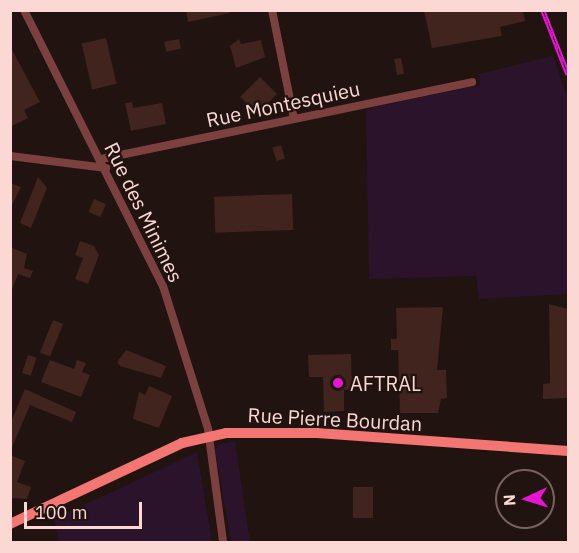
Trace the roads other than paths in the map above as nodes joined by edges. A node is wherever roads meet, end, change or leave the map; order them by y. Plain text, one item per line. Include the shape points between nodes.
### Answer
1 (24, 10) edge
2 (272, 10) edge
3 (472, 82) dead end
4 (294, 119) junction
5 (10, 156) edge
6 (101, 159) junction
7 (106, 168) junction
8 (208, 437) junction
9 (566, 448) edge
10 (10, 524) edge
11 (223, 543) edge

1 - 6 street, Rue des Minimes
2 - 4 street
3 - 4 street, Rue Montesquieu
4 - 6 street, Rue Montesquieu
5 - 7 street
6 - 7 street, Rue des Minimes
7 - 8 street, Rue des Minimes via 163,286
8 - 9 street, Rue Pierre Bourdan via 317,433
8 - 10 street, Rue Pierre Bourdan via 182,443
8 - 11 street, Rue des Minimes

